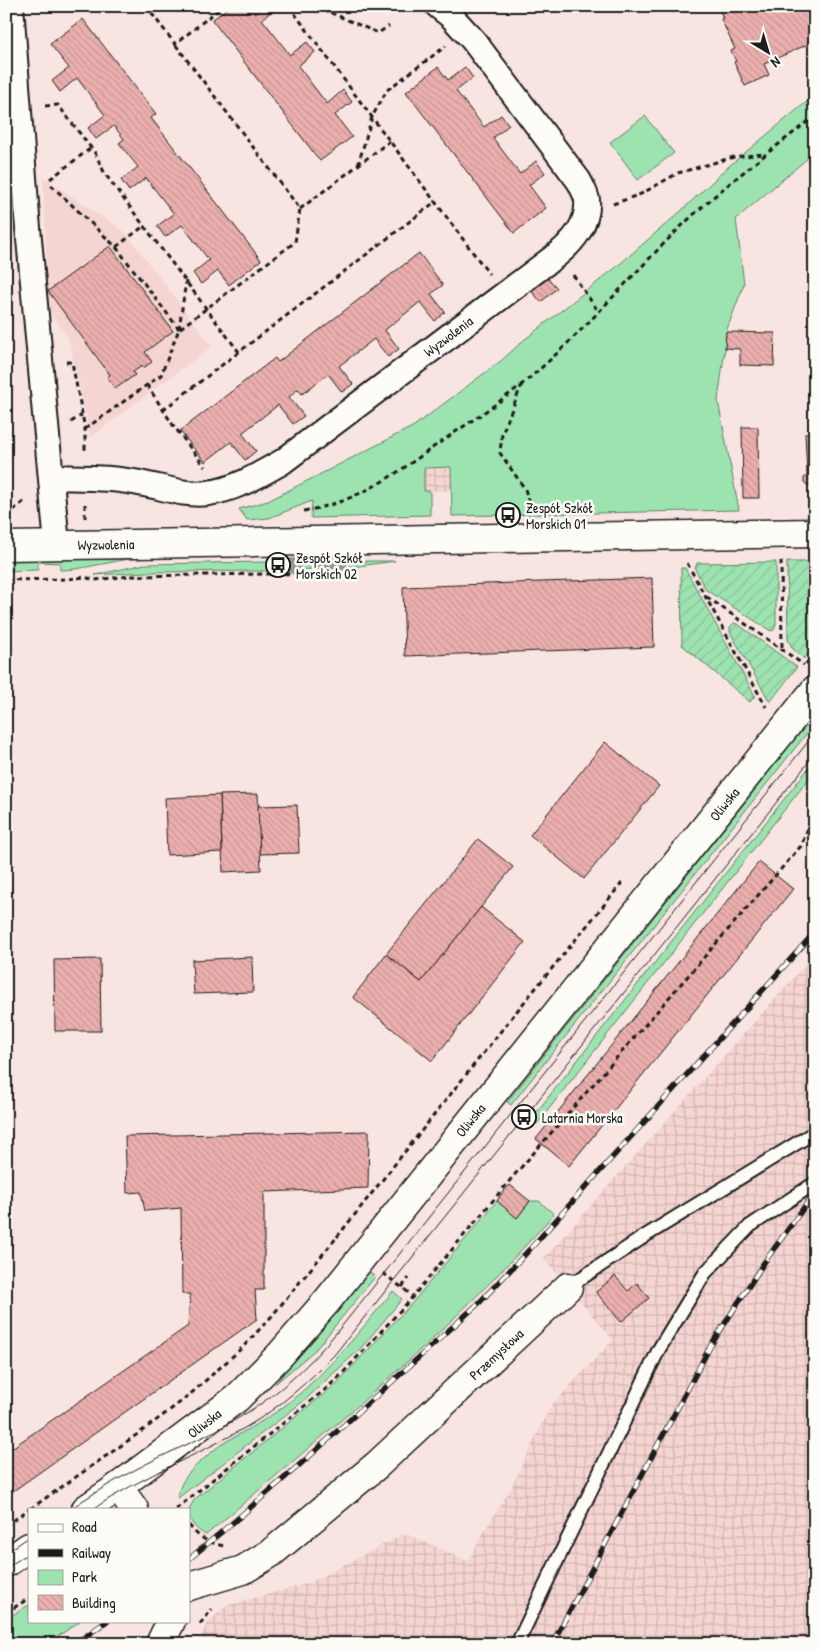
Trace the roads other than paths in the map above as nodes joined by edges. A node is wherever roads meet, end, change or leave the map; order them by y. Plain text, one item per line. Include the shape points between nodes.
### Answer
1 (11, 6) edge
2 (438, 6) edge
3 (52, 477) junction
4 (815, 532) edge
5 (57, 545) junction
6 (6, 546) edge
7 (815, 690) edge
8 (815, 1132) edge
9 (815, 1183) edge
10 (568, 1287) joint
11 (118, 1487) junction
12 (87, 1508) edge
13 (133, 1508) edge
14 (28, 1548) edge
15 (6, 1562) edge
16 (190, 1586) edge
17 (517, 1644) edge

1 - 3 street, Wyzwolenia
2 - 3 street, Wyzwolenia via 466,32 579,182 587,198 587,214 581,228 558,254 282,462 254,477 225,489 195,494 103,478
3 - 5 street, Wyzwolenia
4 - 5 main road, Wyzwolenia
5 - 6 main road, Wyzwolenia
7 - 11 main road, Oliwska via 326,1302 261,1375 236,1398
8 - 10 lane, Przemysłowa
9 - 17 lane via 750,1226 706,1273 659,1349
10 - 16 main road, Przemysłowa via 377,1465 271,1553 243,1570
11 - 12 main road, Oliwska
11 - 13 main road
14 - 15 main road

